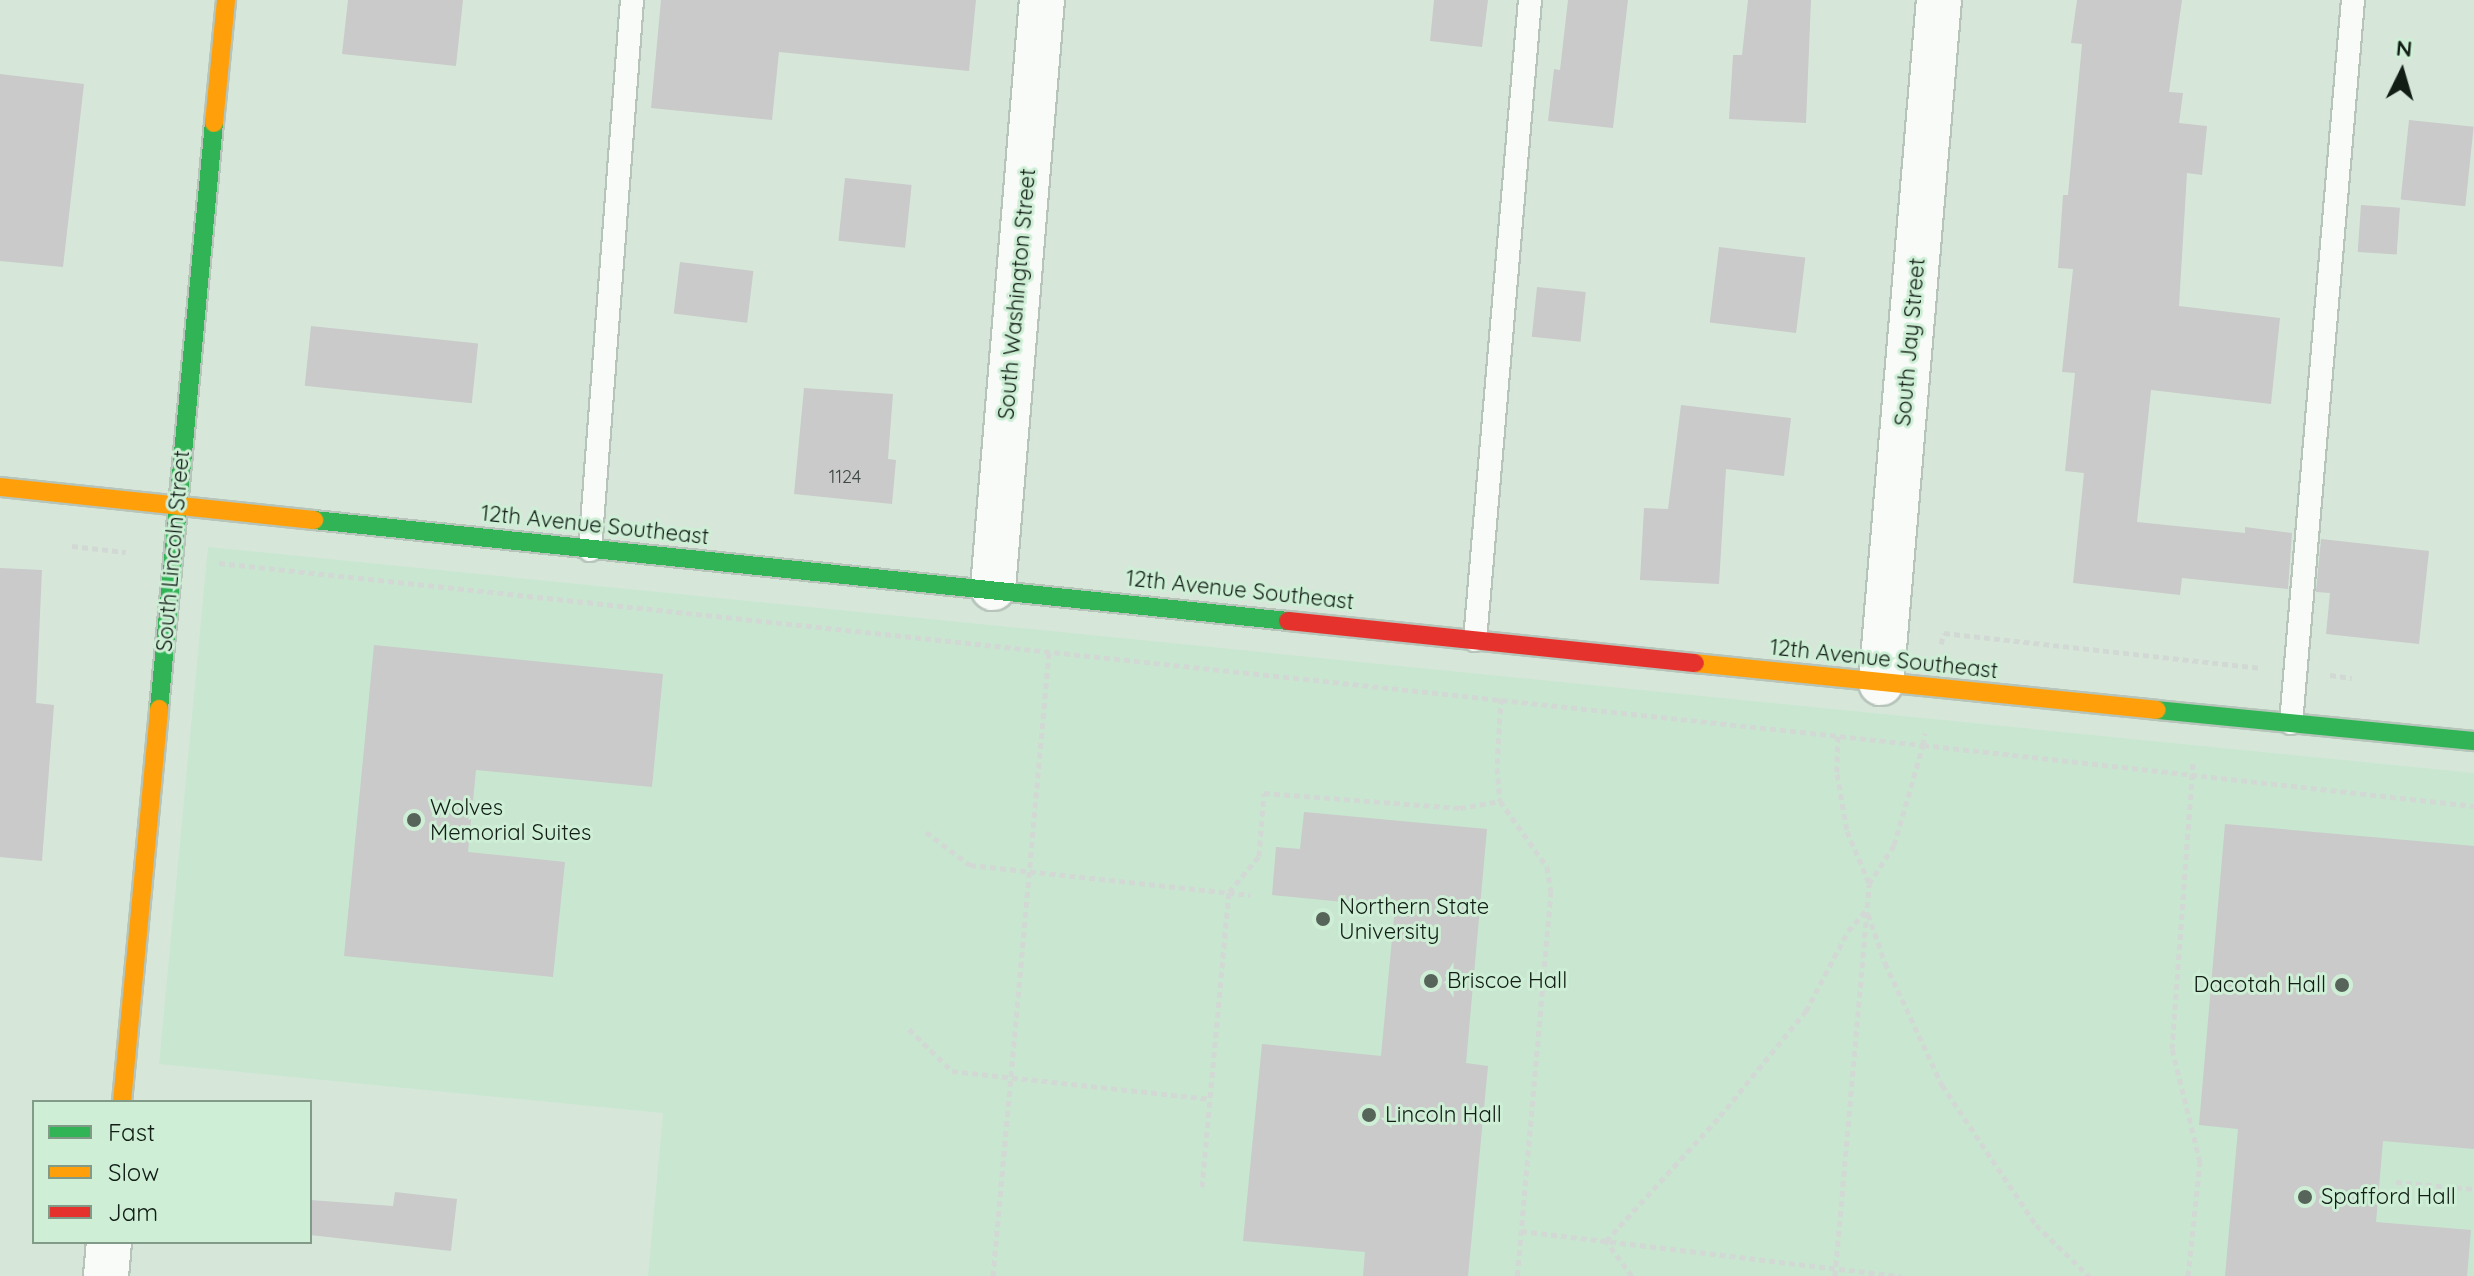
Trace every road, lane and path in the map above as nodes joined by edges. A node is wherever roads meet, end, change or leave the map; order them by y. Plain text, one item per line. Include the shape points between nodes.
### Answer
1 (226, 0) edge
2 (632, 0) edge
3 (1042, 0) edge
4 (1530, 0) edge
5 (1939, 0) edge
6 (2353, 0) edge
7 (0, 487) edge
8 (178, 504) junction
9 (590, 550) junction
10 (993, 588) junction
11 (1475, 640) junction
12 (1503, 644) junction
13 (1049, 652) dead end
14 (2200, 661) dead end
15 (1881, 683) junction
16 (2196, 714) junction
17 (2291, 723) junction
18 (1838, 736) dead end
19 (2474, 741) edge
20 (2192, 775) junction
21 (1500, 801) junction
22 (2474, 806) edge
23 (926, 832) dead end
24 (1029, 872) junction
25 (1869, 884) junction
26 (1229, 892) junction
27 (1250, 895) dead end
28 (1867, 909) junction
29 (909, 1029) dead end
30 (1010, 1076) junction
31 (1210, 1099) junction
32 (122, 1100) edge
33 (2396, 1182) dead end
34 (1202, 1187) dead end
35 (2474, 1189) edge
36 (1521, 1231) junction
37 (1606, 1241) junction
38 (109, 1244) edge
39 (1836, 1268) junction
40 (106, 1276) edge
41 (993, 1276) edge
42 (1517, 1276) edge
43 (1632, 1276) edge
44 (1835, 1276) edge
45 (1901, 1276) edge
46 (2089, 1276) edge
47 (2188, 1276) edge

1 - 8 street, South Lincoln Street
2 - 9 lane
3 - 10 street, South Washington Street
4 - 11 lane
5 - 15 street, South Jay Street
6 - 17 lane
7 - 8 street, 12th Avenue Southeast
8 - 9 street, 12th Avenue Southeast
8 - 32 street, South Lincoln Street
9 - 10 street, 12th Avenue Southeast
10 - 11 street, 12th Avenue Southeast
11 - 12 street, 12th Avenue Southeast
12 - 15 street, 12th Avenue Southeast
12 - 21 path
13 - 24 path
14 - 16 path
15 - 16 street, 12th Avenue Southeast
16 - 17 street, 12th Avenue Southeast
16 - 20 path
17 - 19 street, 12th Avenue Southeast
18 - 25 path via 1837,774 1847,831
20 - 22 path
20 - 25 path via 1923,745 1894,845
20 - 47 path via 2172,1049 2200,1162
21 - 26 path via 1460,808 1264,793 1259,856
21 - 36 path via 1547,867 1551,891
23 - 24 path via 970,865
24 - 26 path
24 - 30 path
25 - 28 path
26 - 27 path
26 - 31 path
28 - 37 path via 1848,931 1806,1011 1720,1116
28 - 39 path
28 - 46 path via 1885,963 1942,1085 2036,1225
29 - 30 path via 952,1071
30 - 31 path
30 - 41 path
31 - 34 path
33 - 35 path
36 - 37 path
36 - 42 path
37 - 39 path
37 - 43 path
38 - 40 street
39 - 44 path
39 - 45 path

